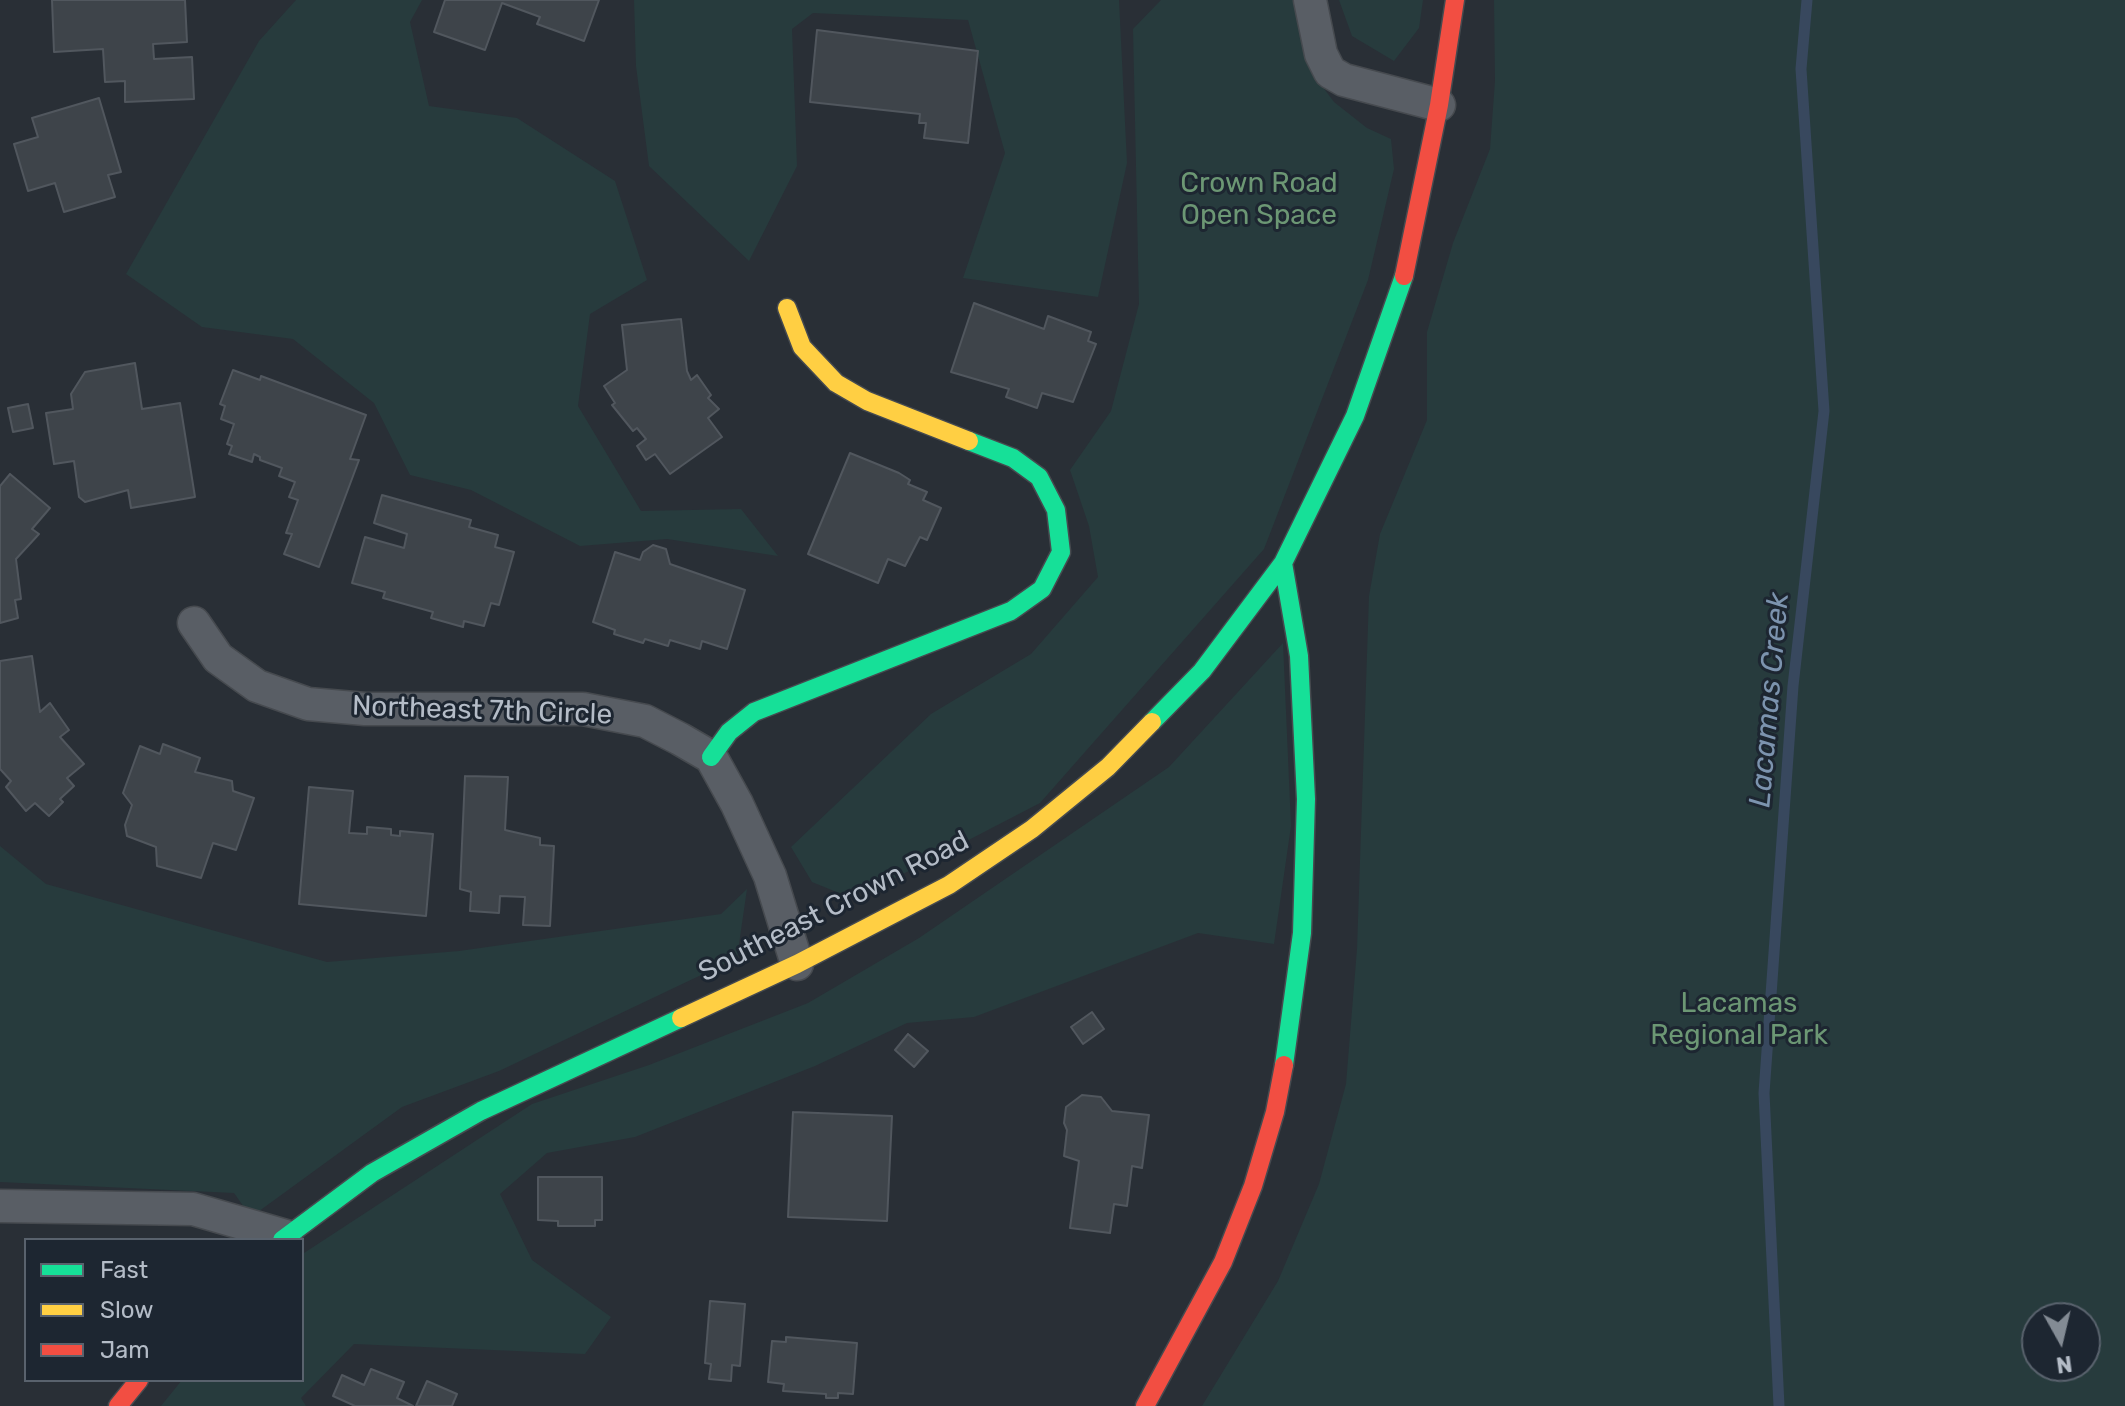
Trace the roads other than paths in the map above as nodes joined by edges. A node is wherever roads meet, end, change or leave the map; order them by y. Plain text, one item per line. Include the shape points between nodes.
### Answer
1 (1310, 0) edge
2 (1455, 0) edge
3 (1439, 105) junction
4 (787, 308) dead end
5 (1283, 563) junction
6 (194, 623) dead end
7 (711, 757) junction
8 (797, 964) junction
9 (0, 1206) edge
10 (284, 1238) edge
11 (137, 1382) edge
12 (118, 1406) edge
13 (1145, 1406) edge

1 - 3 street via 1330,72
2 - 3 street, Southeast Crown Road
3 - 5 street, Southeast Crown Road via 1405,274 1355,416
4 - 7 street via 802,347 836,383 867,401 1013,458 1039,477 1056,510 1061,552 1042,589 1011,611 754,712 729,732
5 - 8 street, Southeast Crown Road via 1202,671 1108,767 1032,829 949,885
5 - 13 street via 1299,656 1306,799 1302,933 1289,1035 1275,1112 1253,1186 1223,1262
6 - 7 street, Northeast 7th Circle via 218,658 257,686 308,704 615,712 645,721
7 - 8 street via 770,876
8 - 10 street, Southeast Crown Road via 481,1111 372,1173
9 - 10 street via 193,1209
11 - 12 street

